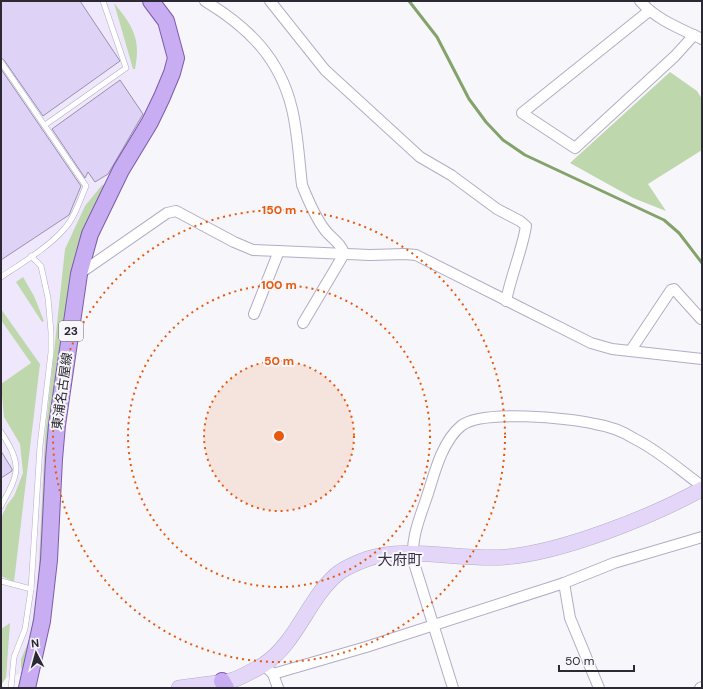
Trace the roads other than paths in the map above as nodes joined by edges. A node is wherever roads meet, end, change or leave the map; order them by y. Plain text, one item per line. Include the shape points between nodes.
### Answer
1 (103, 1) edge
2 (150, 1) edge
3 (205, 1) edge
4 (270, 1) edge
5 (640, 1) edge
6 (649, 11) junction
7 (698, 37) edge
8 (1, 62) edge
9 (45, 125) junction
10 (279, 251) junction
11 (344, 254) junction
12 (31, 256) junction
13 (79, 274) junction
14 (1, 277) edge
15 (506, 301) junction
16 (254, 314) dead end
17 (701, 318) dead end
18 (303, 324) dead end
19 (631, 350) junction
20 (702, 359) edge
21 (1, 432) edge
22 (702, 486) edge
23 (702, 489) edge
24 (1, 506) edge
25 (702, 537) edge
26 (412, 554) junction
27 (1, 581) edge
28 (564, 583) junction
29 (31, 589) junction
30 (432, 625) junction
31 (268, 669) junction
32 (223, 686) edge
33 (11, 688) edge
34 (26, 688) edge
35 (179, 688) edge
36 (278, 688) edge
37 (453, 688) edge
38 (599, 688) edge

1 - 9 lane via 126,68
2 - 13 main road, 東浦名古屋線 / 23 via 166,21 176,58 150,122 121,170 90,234
3 - 11 street via 242,26 269,56 286,89 292,110 302,185 325,230 343,249
4 - 15 street via 325,70 415,152 526,226
5 - 6 street
6 - 7 street via 664,22
6 - 7 street via 522,113 575,148
8 - 9 lane
9 - 12 lane via 86,186 65,228
10 - 11 street
10 - 13 street via 253,250 176,211 167,213
10 - 16 street
11 - 15 street via 416,255
11 - 18 street
12 - 14 lane
12 - 29 lane via 41,266 52,332 40,446
13 - 34 main road, 東浦名古屋線 / 23 via 57,425 43,614
15 - 19 street via 591,343 612,349
17 - 19 street via 674,289 671,290
19 - 20 street
21 - 24 lane via 17,463 15,480
22 - 26 street via 659,453 634,438 597,424 508,416 475,418 458,428 445,448 412,544
23 - 26 street via 677,503 594,535 532,553 487,558
25 - 28 street via 614,563
26 - 30 street
26 - 31 street via 388,554 368,559 335,576
27 - 29 lane
28 - 30 street
28 - 38 street via 570,618
29 - 33 lane via 25,629 14,656
30 - 31 street
30 - 37 street
31 - 32 street
31 - 36 street
32 - 35 street

